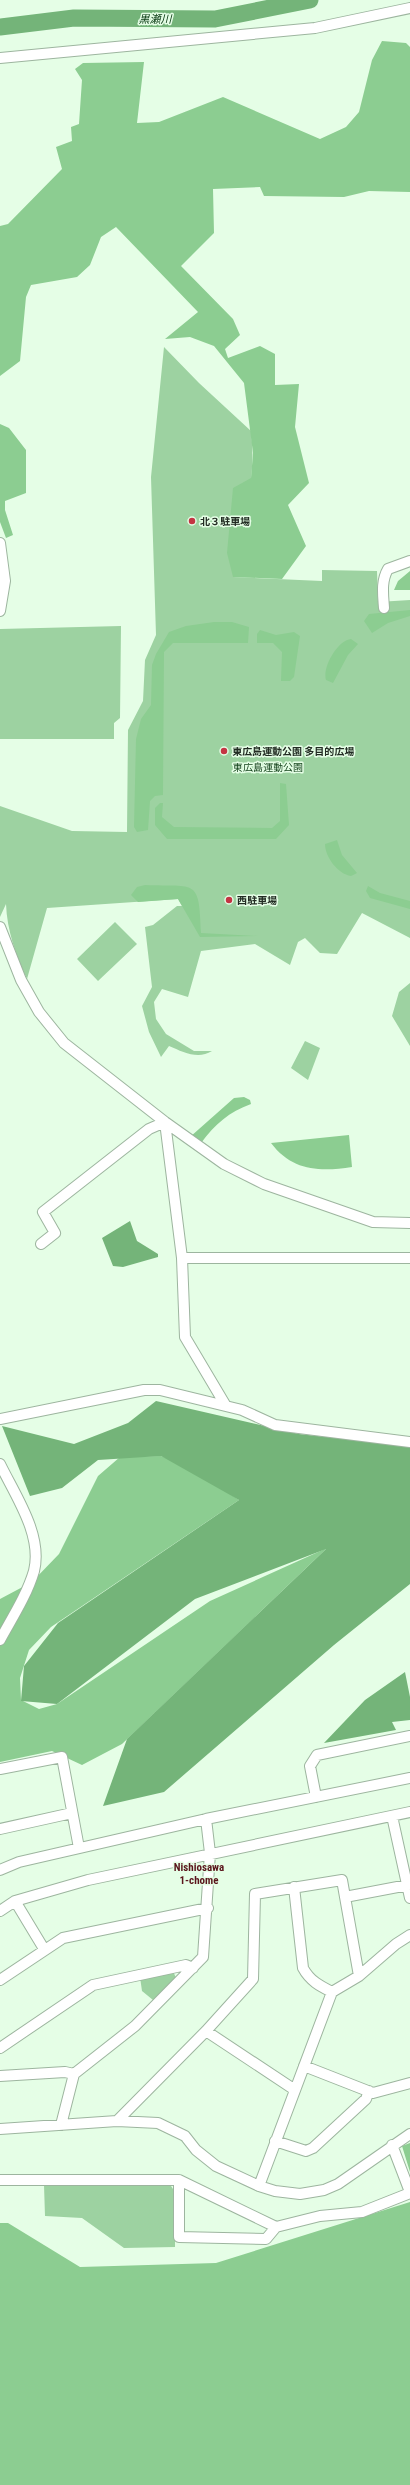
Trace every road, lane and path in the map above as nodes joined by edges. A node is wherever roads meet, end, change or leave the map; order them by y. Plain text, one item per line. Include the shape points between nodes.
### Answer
1 (410, 8) edge
2 (0, 58) edge
3 (0, 543) edge
4 (410, 561) edge
5 (384, 608) dead end
6 (0, 611) edge
7 (1, 930) edge
8 (165, 1122) junction
9 (410, 1223) edge
10 (41, 1244) dead end
11 (182, 1258) junction
12 (410, 1258) edge
13 (226, 1406) junction
14 (0, 1419) edge
15 (410, 1442) edge
16 (0, 1464) edge
17 (0, 1640) edge
18 (410, 1736) edge
19 (0, 1769) edge
20 (410, 1778) edge
21 (316, 1797) junction
22 (410, 1812) edge
23 (72, 1813) junction
24 (392, 1816) junction
25 (206, 1819) junction
26 (0, 1829) edge
27 (79, 1848) junction
28 (210, 1853) junction
29 (0, 1870) edge
30 (408, 1885) junction
31 (294, 1887) junction
32 (345, 1897) junction
33 (410, 1898) edge
34 (15, 1901) junction
35 (208, 1908) junction
36 (0, 1911) edge
37 (410, 1935) edge
38 (44, 1949) junction
39 (193, 1968) junction
40 (359, 1976) junction
41 (0, 1980) edge
42 (332, 1992) junction
43 (206, 2031) junction
44 (0, 2048) edge
45 (304, 2066) junction
46 (74, 2074) junction
47 (0, 2076) edge
48 (410, 2083) edge
49 (295, 2090) junction
50 (369, 2092) junction
51 (117, 2121) junction
52 (61, 2125) junction
53 (0, 2128) edge
54 (410, 2134) edge
55 (275, 2141) junction
56 (392, 2145) junction
57 (0, 2180) edge
58 (179, 2180) junction
59 (259, 2186) junction
60 (410, 2192) edge
61 (276, 2227) junction

1 - 2 street via 314,28
3 - 6 street via 5,581
4 - 5 street via 388,569 384,576
7 - 8 street via 39,1012 64,1043
8 - 9 street via 224,1164 264,1184 373,1222
8 - 10 street via 149,1129 43,1212 54,1232
8 - 11 street
11 - 12 street
11 - 13 street via 185,1336
13 - 14 street via 160,1390 144,1390
13 - 15 street via 242,1410 275,1425
16 - 17 street via 26,1516 35,1553 34,1570 28,1587
18 - 21 street via 317,1755 310,1766
19 - 23 street via 62,1757
20 - 21 street
21 - 25 street
22 - 24 street
23 - 26 street
23 - 27 street
24 - 28 street
24 - 30 street
25 - 27 street
25 - 28 street
27 - 29 street via 19,1862
28 - 34 street via 88,1880
28 - 35 street
30 - 32 street
30 - 33 street
31 - 32 street via 342,1880
31 - 42 street via 303,1968 316,1984
31 - 43 street via 256,1894 253,1979
32 - 40 street
34 - 36 street
34 - 38 street
35 - 38 street via 63,1938
35 - 39 street via 203,1957
37 - 40 street
38 - 41 street
39 - 44 street via 186,1965 93,1985
39 - 46 street via 135,2026
40 - 42 street
42 - 45 street
43 - 49 street
43 - 51 street
45 - 49 street
45 - 50 street
46 - 47 street via 65,2072
46 - 52 street
48 - 50 street
49 - 55 street
50 - 55 street via 366,2099 314,2148 306,2151
51 - 52 street
51 - 59 street via 158,2123 184,2136 196,2150 216,2166
52 - 53 street
54 - 56 street
55 - 59 street
56 - 59 street via 338,2184 324,2190 300,2194 274,2191
56 - 60 street
57 - 58 street
58 - 61 street
58 - 61 street via 179,2237 266,2239
60 - 61 street via 362,2212 320,2216

